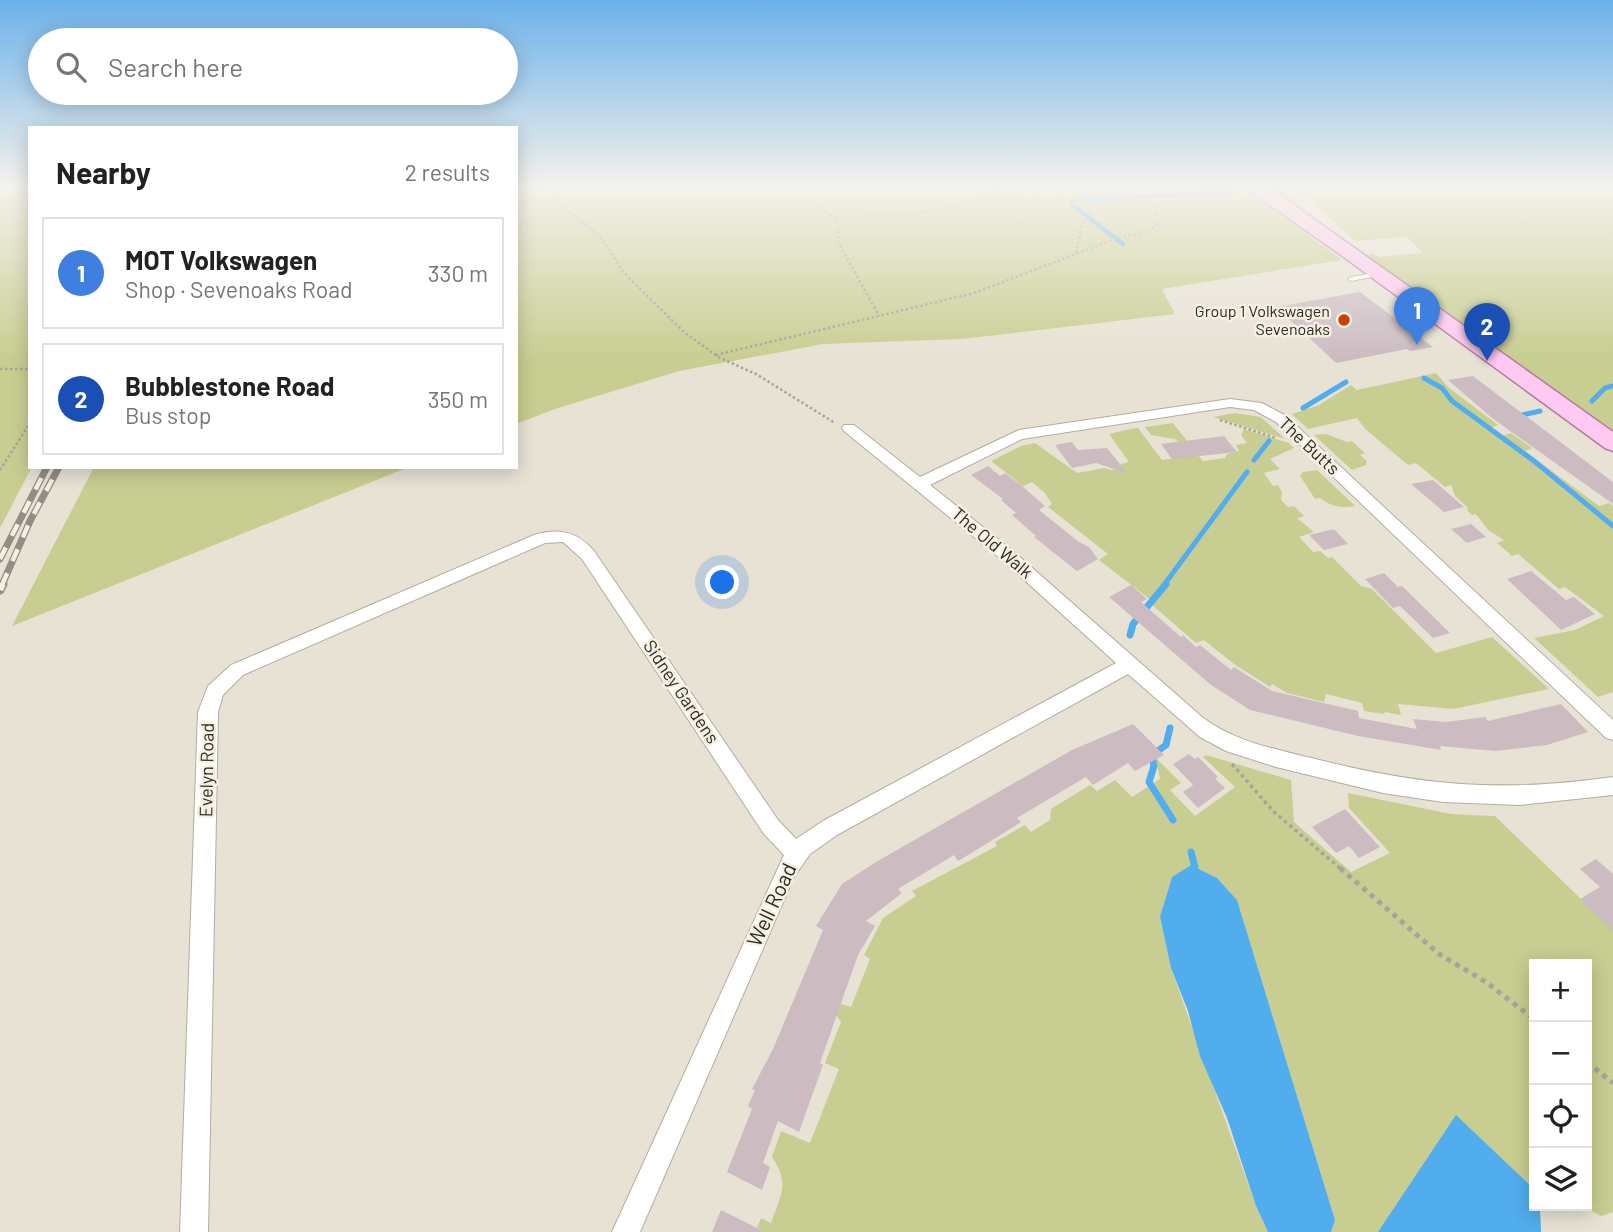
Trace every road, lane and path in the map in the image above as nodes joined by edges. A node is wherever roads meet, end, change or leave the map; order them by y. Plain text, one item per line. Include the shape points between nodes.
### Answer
1 (605, 243) edge
2 (839, 243) edge
3 (1078, 243) edge
4 (1103, 243) edge
5 (1338, 243) edge
6 (1076, 253) junction
7 (1380, 274) junction
8 (1351, 279) dead end
9 (879, 316) junction
10 (716, 355) junction
11 (0, 369) edge
12 (28, 369) edge
13 (1220, 420) dead end
14 (28, 426) edge
15 (849, 428) joint
16 (1278, 438) dead end
17 (1613, 443) edge
18 (0, 470) edge
19 (919, 484) junction
20 (561, 536) joint
21 (1130, 664) junction
22 (1613, 732) edge
23 (1228, 760) dead end
24 (1613, 786) edge
25 (797, 853) junction
26 (1529, 1015) edge
27 (1592, 1066) edge
28 (1613, 1083) edge
29 (194, 1232) edge
30 (626, 1232) edge

1 - 10 path via 625,274 680,329
2 - 9 path
3 - 6 path
4 - 6 path
5 - 7 main road
6 - 9 path via 974,293
7 - 8 lane
7 - 17 main road
9 - 10 path
10 - 15 path
11 - 12 path
13 - 16 path
14 - 18 path
15 - 19 street, The Old Walk
19 - 21 street, The Old Walk
19 - 22 street, The Butts via 1019,435 1230,403 1263,408 1279,417
20 - 25 street, Sidney Gardens via 585,550 771,827
20 - 29 street, Evelyn Road via 526,544 248,665 229,676 213,694 208,712
21 - 24 street, The Old Walk via 1209,734 1294,763 1463,796
21 - 25 street, Well Road via 830,828
23 - 26 path via 1273,811 1439,954
25 - 30 street, Well Road
27 - 28 path

